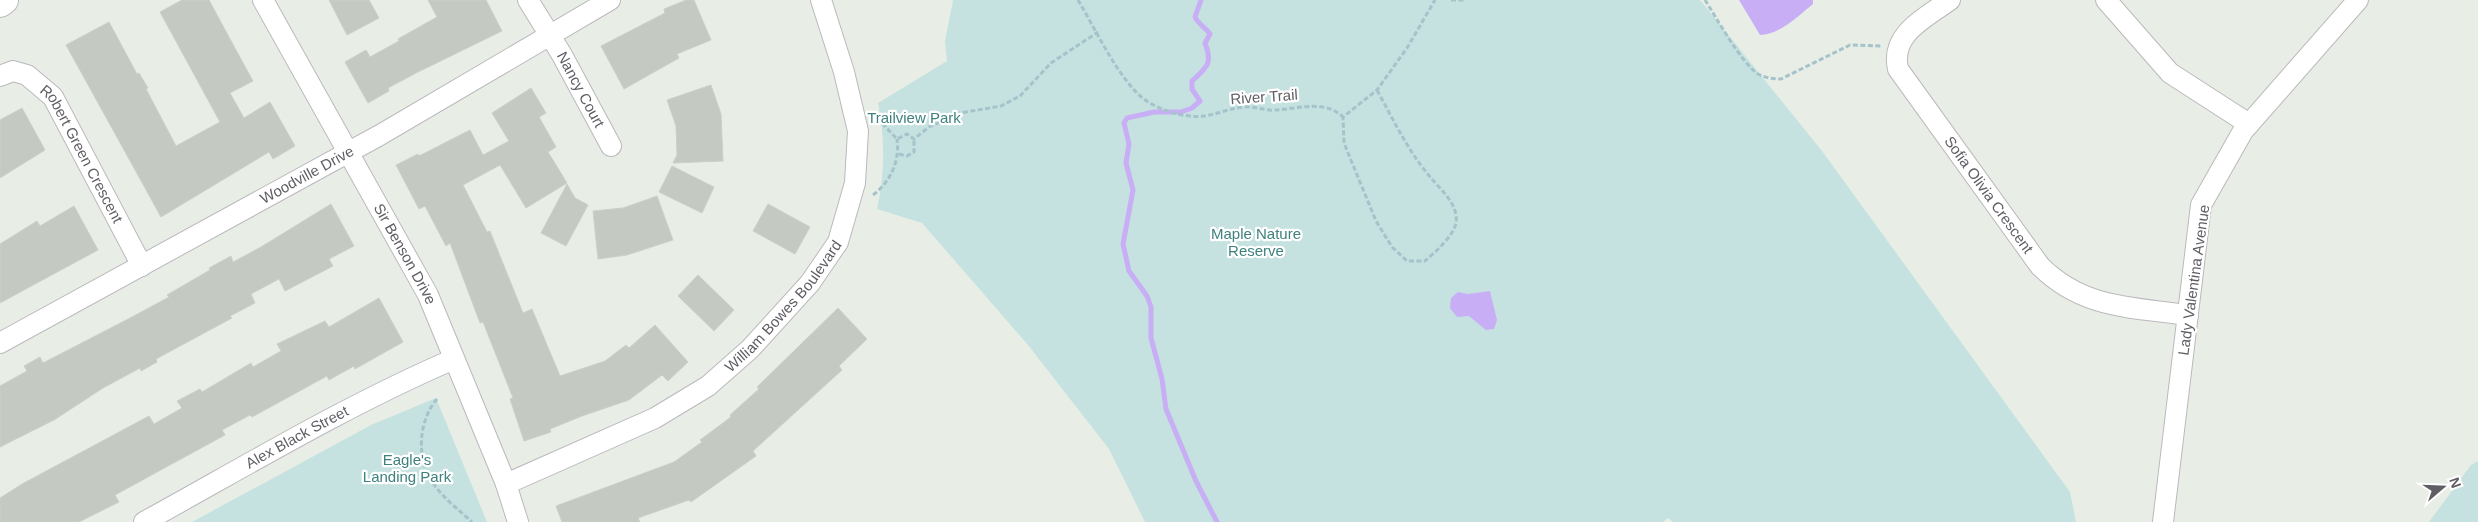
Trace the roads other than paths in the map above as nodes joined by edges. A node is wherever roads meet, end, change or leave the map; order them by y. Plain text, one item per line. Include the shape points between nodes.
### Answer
1 (4, 0) edge
2 (263, 0) edge
3 (528, 0) edge
4 (610, 0) edge
5 (821, 0) edge
6 (1950, 0) edge
7 (2106, 0) edge
8 (2358, 0) edge
9 (0, 2) edge
10 (550, 34) junction
11 (0, 76) edge
12 (2249, 124) junction
13 (611, 146) dead end
14 (347, 152) junction
15 (142, 266) junction
16 (2188, 314) junction
17 (0, 343) edge
18 (454, 359) junction
19 (506, 484) junction
20 (144, 522) edge
21 (518, 522) edge
22 (2163, 522) edge

1 - 9 main road
2 - 14 street, Sir Benson Drive
3 - 10 street
4 - 10 street, Woodville Drive
5 - 19 street, William Bowes Boulevard via 844,72 858,131 855,183 838,242 810,283 750,349 708,386 655,418
6 - 16 street, Sofia Olivia Crescent via 1908,31 1898,47 1896,60 1901,75 2040,266 2061,285 2099,302
7 - 12 street via 2170,73
8 - 12 street, Lady Valentina Avenue
10 - 13 street, Nancy Court
10 - 14 street, Woodville Drive
11 - 15 street, Robert Green Crescent via 14,71 27,75 53,97
12 - 16 street, Lady Valentina Avenue via 2201,205
14 - 15 street, Woodville Drive
14 - 18 street, Sir Benson Drive via 428,295
15 - 17 street, Woodville Drive
16 - 22 street, Lady Valentina Avenue
18 - 19 street, Sir Benson Drive
18 - 20 street, Alex Black Street via 342,413
19 - 21 street, Sir Benson Drive

